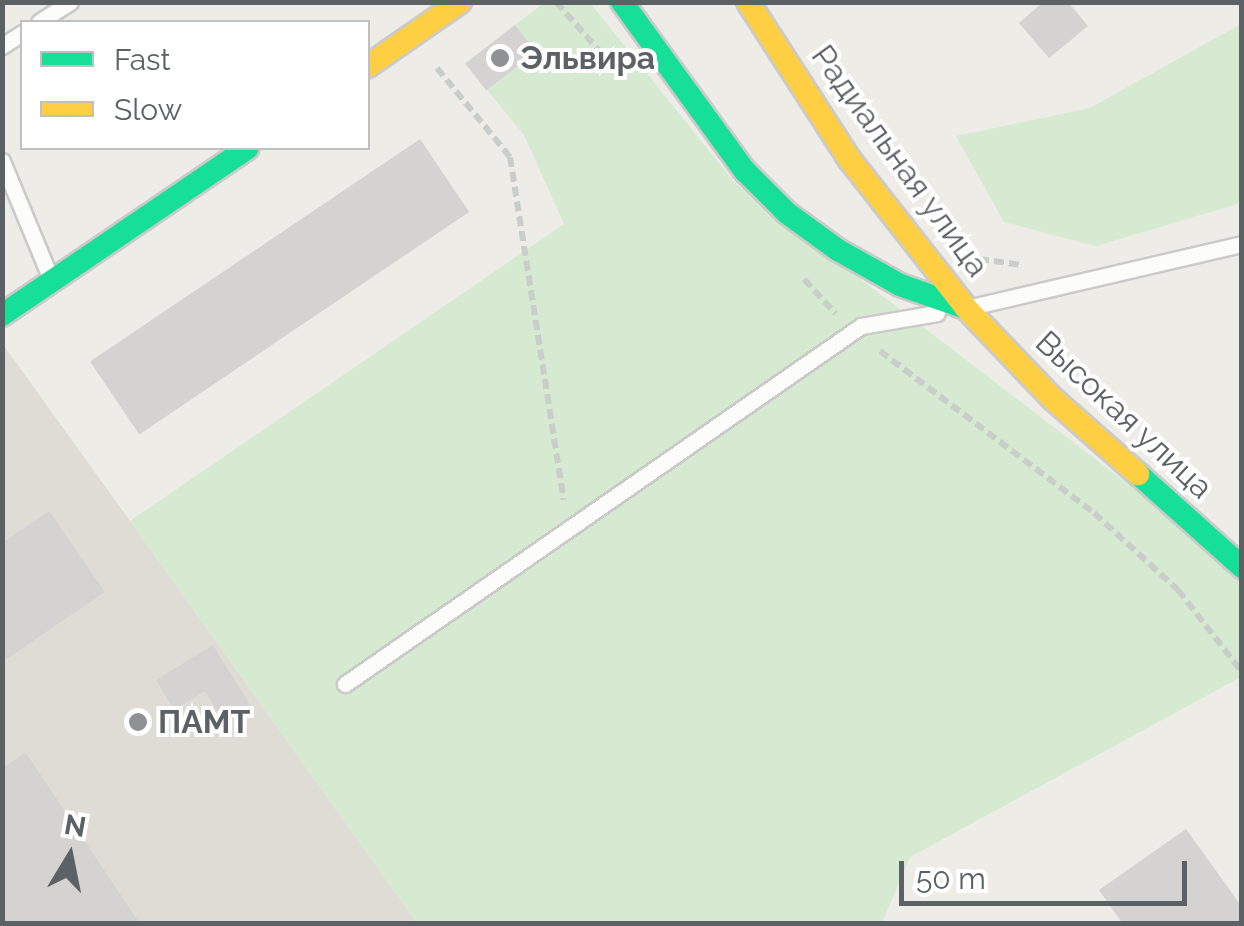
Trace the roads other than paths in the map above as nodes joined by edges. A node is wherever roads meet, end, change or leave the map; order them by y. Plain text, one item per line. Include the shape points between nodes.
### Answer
1 (70, 2) edge
2 (460, 2) edge
3 (622, 2) edge
4 (748, 2) edge
5 (42, 20) edge
6 (370, 65) edge
7 (245, 150) edge
8 (2, 160) edge
9 (1242, 244) edge
10 (52, 281) junction
11 (966, 308) junction
12 (2, 315) edge
13 (1242, 567) edge
14 (345, 684) dead end

1 - 5 lane
2 - 6 street
3 - 11 street via 745,171 787,213 900,285
4 - 11 street, Радиальная улица via 850,160
7 - 10 street
8 - 10 lane
9 - 11 lane
10 - 12 street
11 - 13 street, Высокая улица via 1052,398
11 - 14 lane via 861,326

